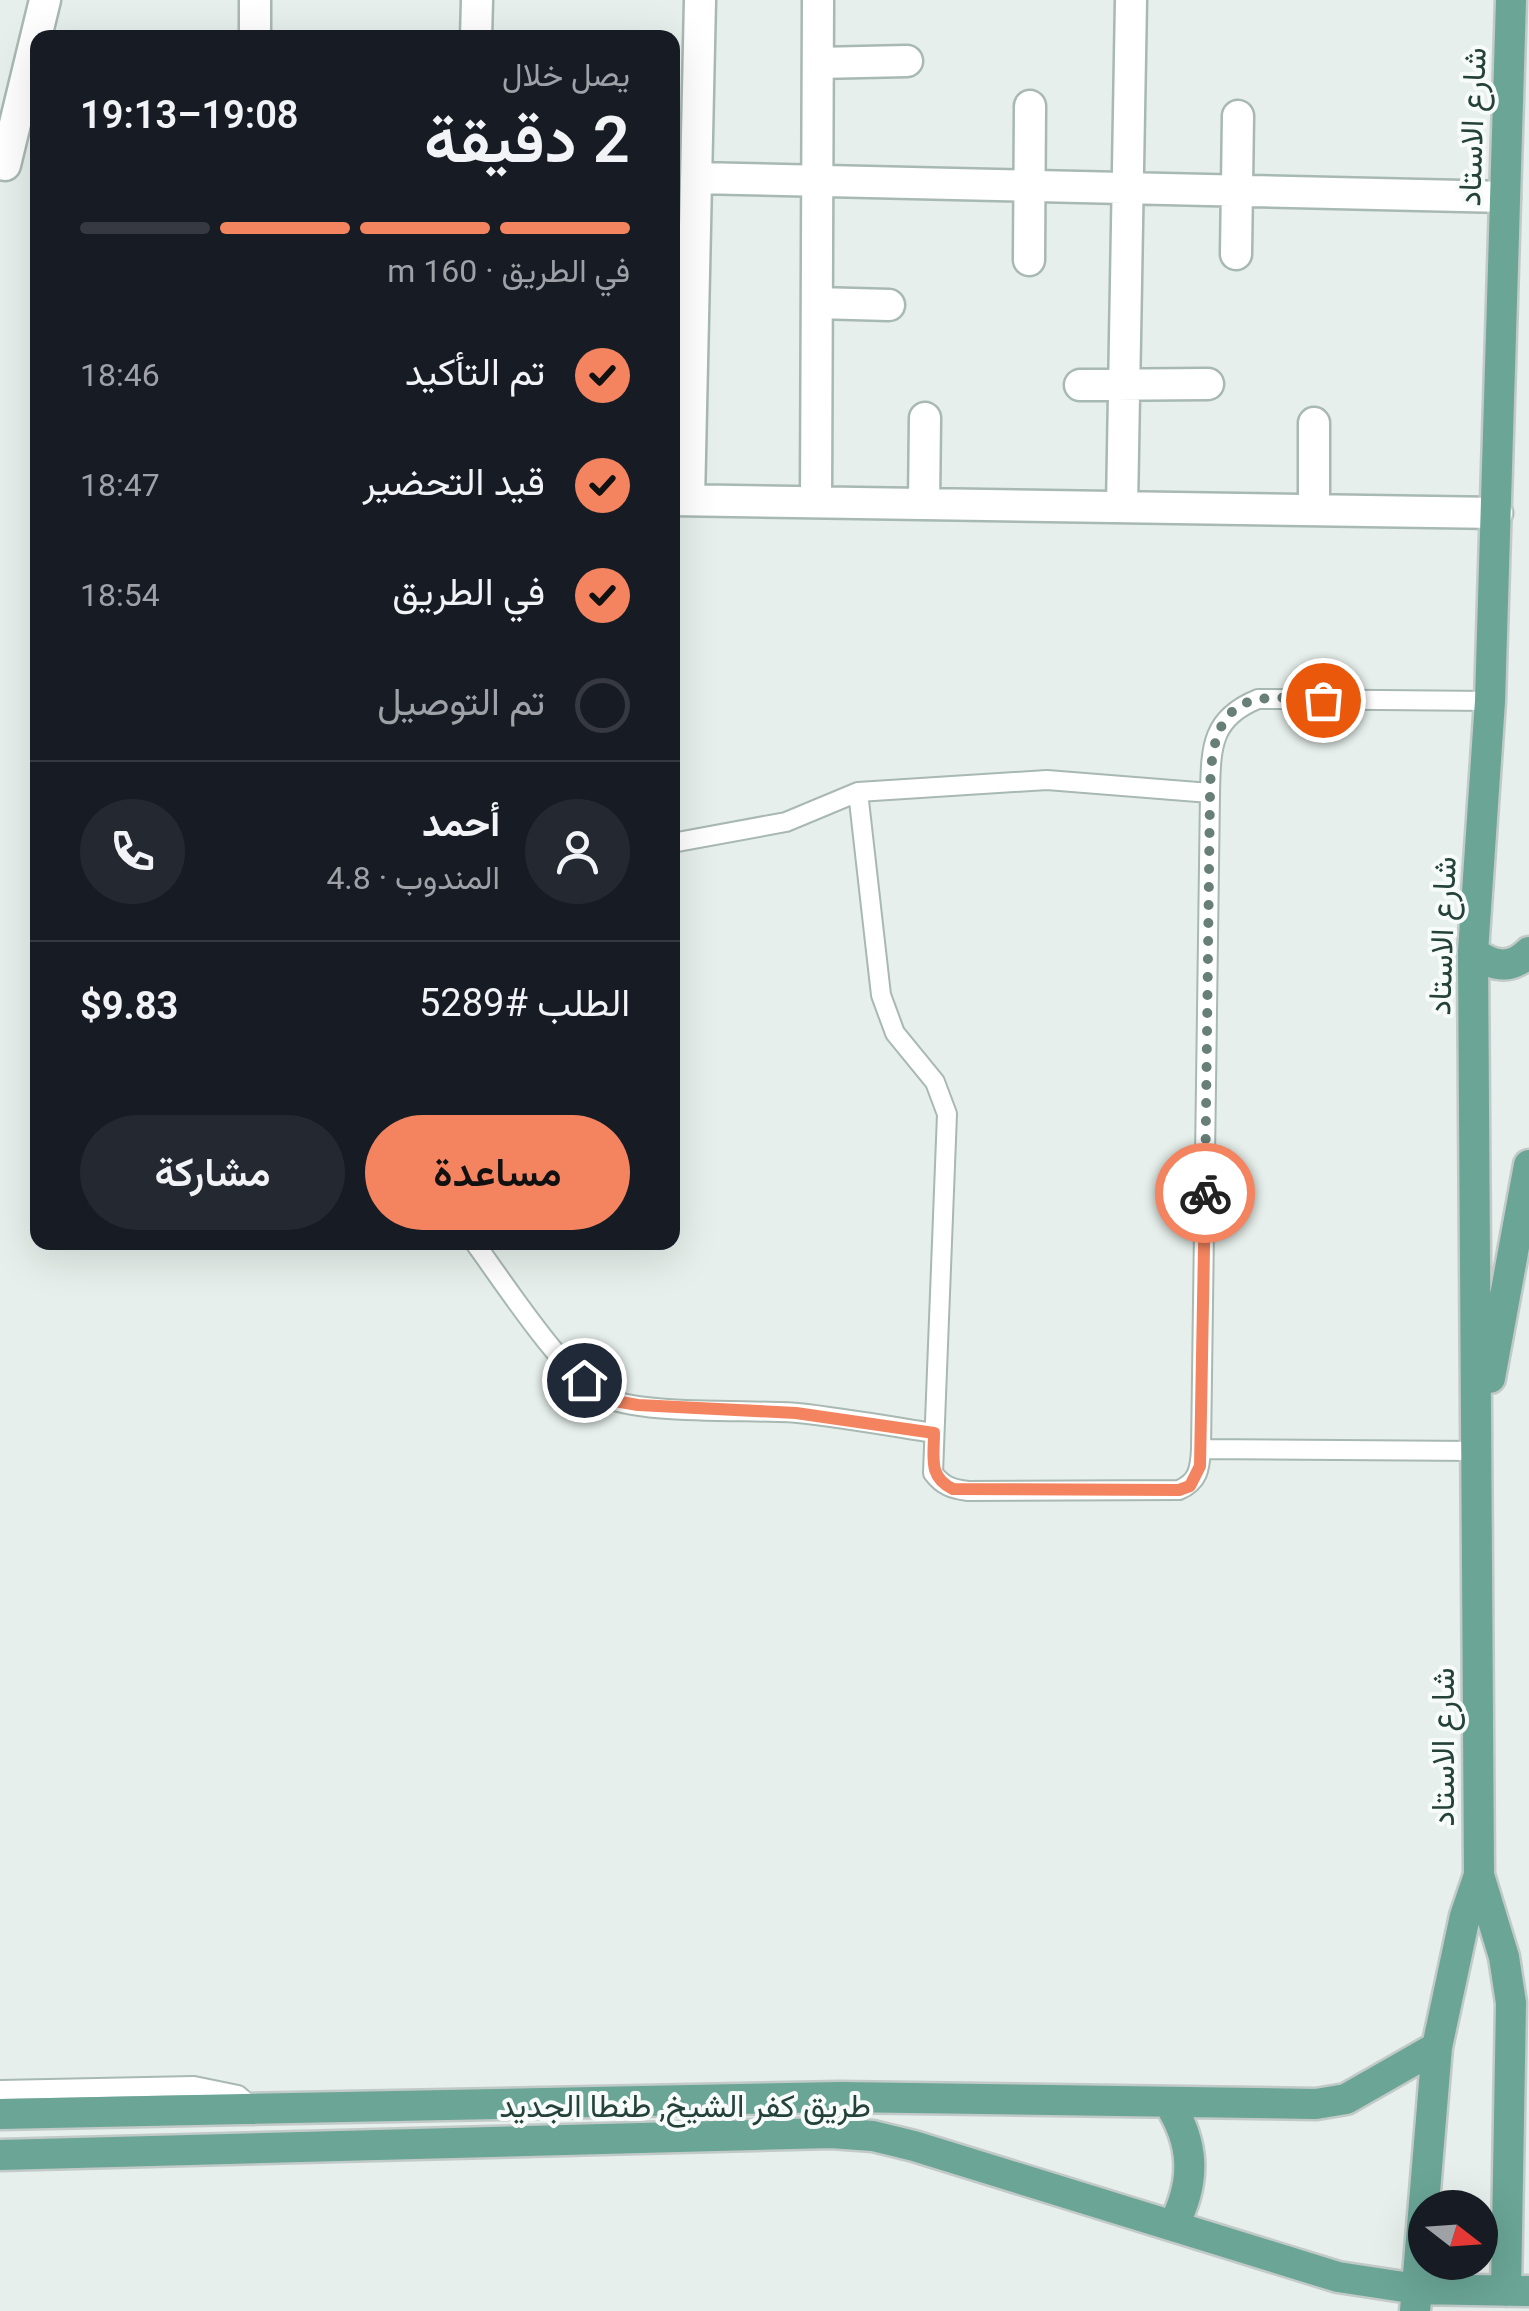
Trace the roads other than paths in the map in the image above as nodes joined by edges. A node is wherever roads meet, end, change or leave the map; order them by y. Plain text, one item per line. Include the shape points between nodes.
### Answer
1 (46, 0) edge
2 (255, 0) edge
3 (477, 0) edge
4 (700, 0) edge
5 (818, 0) edge
6 (1131, 0) edge
7 (1511, 0) edge
8 (39, 30) edge
9 (255, 30) edge
10 (476, 30) edge
11 (907, 61) dead end
12 (818, 63) junction
13 (30, 64) edge
14 (1030, 106) dead end
15 (685, 110) edge
16 (1238, 116) dead end
17 (5, 165) dead end
18 (696, 178) junction
19 (817, 181) junction
20 (1029, 186) junction
21 (1128, 188) junction
22 (1237, 191) junction
23 (1505, 198) junction
24 (1236, 254) dead end
25 (1029, 260) dead end
26 (817, 302) junction
27 (889, 304) dead end
28 (683, 307) edge
29 (1208, 384) dead end
30 (1080, 385) dead end
31 (1124, 385) junction
32 (924, 418) dead end
33 (1314, 423) dead end
34 (681, 500) edge
35 (816, 502) junction
36 (924, 504) junction
37 (1122, 507) junction
38 (1314, 510) junction
39 (1496, 513) junction
40 (1490, 702) junction
41 (858, 792) junction
42 (1210, 793) junction
43 (680, 842) edge
44 (1474, 952) junction
45 (1529, 952) edge
46 (1529, 1165) edge
47 (480, 1250) edge
48 (1519, 1271) edge
49 (934, 1433) junction
50 (1201, 1450) junction
51 (1476, 1451) junction
52 (1479, 1875) junction
53 (1437, 2047) junction
54 (0, 2090) edge
55 (1168, 2102) junction
56 (254, 2109) junction
57 (0, 2114) edge
58 (0, 2155) edge
59 (1173, 2226) junction
60 (1518, 2291) edge
61 (1416, 2300) edge

1 - 8 street
2 - 9 street
3 - 10 street
4 - 15 street
5 - 12 street
6 - 21 street
7 - 23 main road, شارع الاستاد
11 - 12 street
12 - 19 street
13 - 17 street
14 - 20 street
15 - 18 street
16 - 22 street
18 - 19 street
18 - 28 street
19 - 20 street
19 - 26 street
20 - 21 street
20 - 25 street
21 - 22 street
21 - 31 street
22 - 23 street
22 - 24 street
23 - 39 main road, شارع الاستاد
26 - 27 street
26 - 35 street
28 - 34 street
29 - 31 street
30 - 31 street
31 - 37 street
32 - 36 street
33 - 38 street
34 - 35 street
35 - 36 street
36 - 37 street
37 - 38 street
38 - 39 street
39 - 40 main road, شارع الاستاد
40 - 42 lane via 1258,699 1224,720 1214,738
40 - 44 main road, شارع الاستاد
41 - 42 lane via 1047,780
41 - 43 lane via 786,822
41 - 49 lane via 882,995 895,1033 935,1082 948,1114
42 - 50 lane
44 - 45 main road via 1505,967
44 - 51 main road, شارع الاستاد
46 - 48 main road
47 - 49 lane via 559,1354 609,1400 796,1413
48 - 51 main road
49 - 50 lane via 933,1473 940,1483 968,1491 1179,1490 1197,1476
50 - 51 lane
51 - 52 main road, شارع الاستاد
52 - 53 main road, شارع الاستاد
52 - 60 main road, شارع الاستاد via 1511,2002
53 - 55 main road, طريق كفر الشيخ, طنطا الجديد via 1346,2099
53 - 61 main road, شارع الاستاد
54 - 56 lane via 194,2086 238,2095
55 - 56 main road, طريق كفر الشيخ, طنطا الجديد via 840,2097
55 - 59 main road via 1185,2133 1191,2168
56 - 57 main road, طريق كفر الشيخ, طنطا الجديد
58 - 59 main road, طريق كفر الشيخ, طنطا الجديد via 831,2133 914,2146
59 - 61 main road, طريق كفر الشيخ, طنطا الجديد
60 - 61 main road, طريق كفر الشيخ, طنطا الجديد

